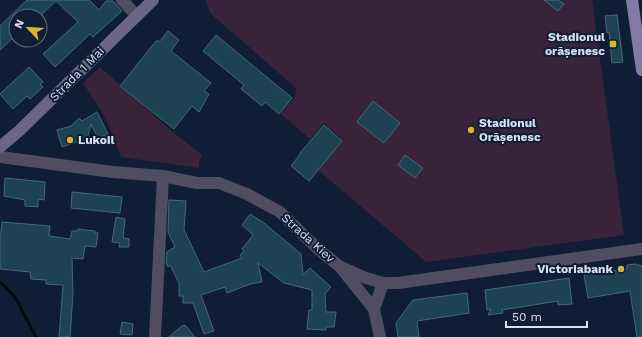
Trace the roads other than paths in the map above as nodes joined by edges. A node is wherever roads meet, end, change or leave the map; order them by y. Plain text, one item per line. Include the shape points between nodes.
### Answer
1 (122, 0) edge
2 (153, 0) edge
3 (632, 0) edge
4 (136, 15) junction
5 (642, 70) edge
6 (0, 147) edge
7 (0, 157) edge
8 (163, 176) junction
9 (642, 249) edge
10 (339, 266) junction
11 (383, 283) junction
12 (374, 309) junction
13 (155, 337) edge
14 (380, 337) edge

1 - 4 street
2 - 4 main road, Strada 1 Mai
3 - 5 main road
4 - 6 main road, Strada 1 Mai via 30,121
7 - 8 street, Strada Kiev
8 - 10 street, Strada Kiev via 197,183 219,182 247,194 280,212
8 - 13 street
9 - 11 street, Strada Kiev
10 - 11 street, Strada Kiev
10 - 12 street
11 - 12 street
12 - 14 street

